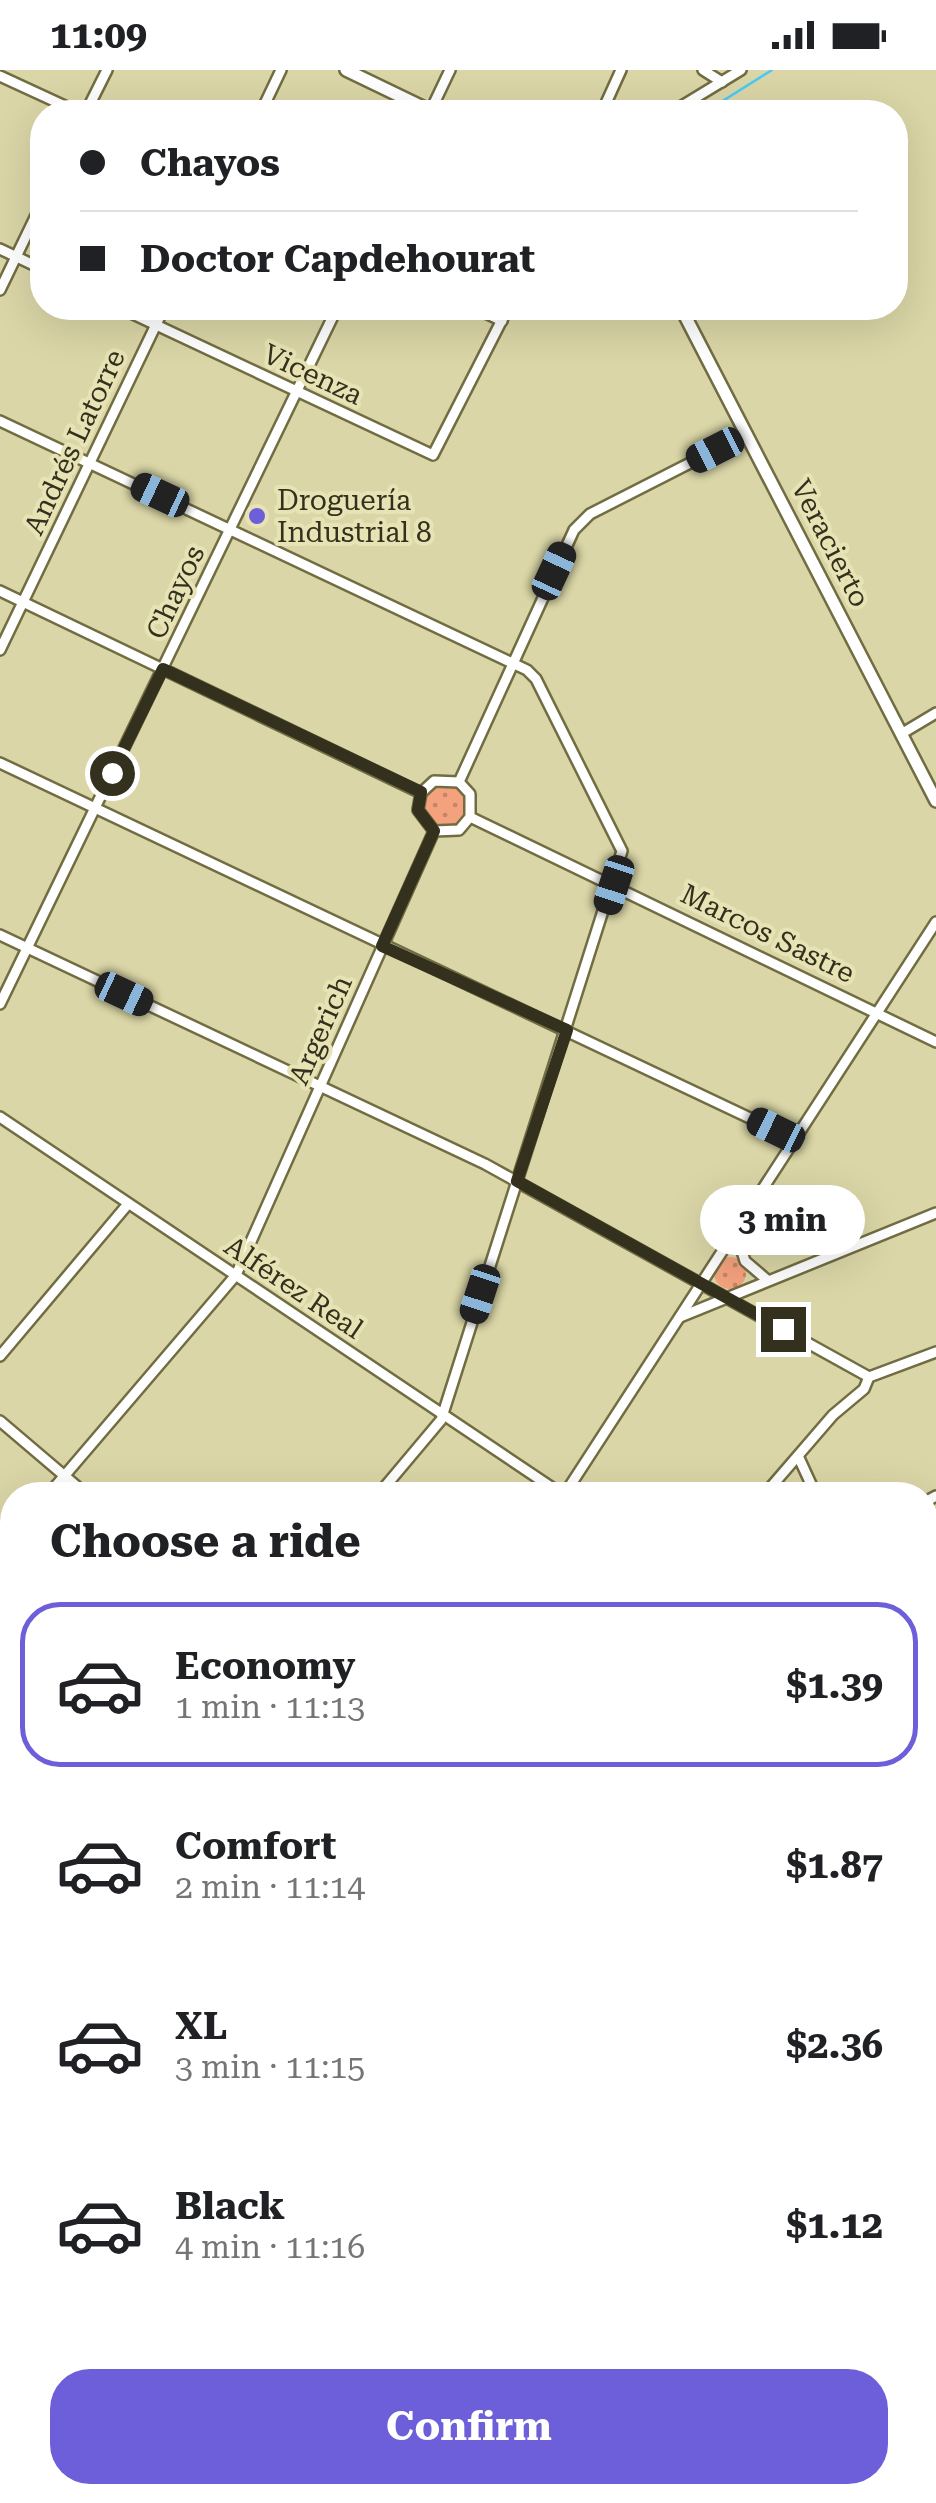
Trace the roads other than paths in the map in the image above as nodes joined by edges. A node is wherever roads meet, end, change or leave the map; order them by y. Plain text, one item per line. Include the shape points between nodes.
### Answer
1 (107, 70) edge
2 (282, 70) edge
3 (346, 70) edge
4 (450, 70) edge
5 (622, 70) edge
6 (703, 70) edge
7 (741, 70) edge
8 (0, 76) edge
9 (722, 82) junction
10 (52, 100) edge
11 (92, 100) edge
12 (267, 100) edge
13 (407, 100) edge
14 (436, 100) edge
15 (608, 100) edge
16 (692, 100) edge
17 (30, 228) edge
18 (0, 249) edge
19 (16, 257) junction
20 (30, 264) edge
21 (0, 290) edge
22 (146, 320) edge
23 (157, 320) edge
24 (331, 320) edge
25 (498, 320) edge
26 (688, 320) edge
27 (502, 322) joint
28 (155, 324) junction
29 (296, 391) junction
30 (0, 421) edge
31 (748, 434) junction
32 (89, 462) junction
33 (230, 528) junction
34 (0, 590) edge
35 (24, 602) junction
36 (0, 650) edge
37 (511, 663) junction
38 (163, 669) junction
39 (936, 713) edge
40 (901, 734) junction
41 (0, 763) edge
42 (459, 782) junction
43 (421, 792) junction
44 (936, 801) edge
45 (96, 808) junction
46 (470, 817) junction
47 (434, 831) junction
48 (614, 885) junction
49 (936, 922) edge
50 (0, 936) edge
51 (382, 946) junction
52 (27, 948) junction
53 (0, 1004) edge
54 (877, 1012) junction
55 (567, 1030) junction
56 (936, 1042) edge
57 (319, 1085) junction
58 (0, 1116) edge
59 (794, 1139) junction
60 (517, 1181) junction
61 (128, 1204) junction
62 (936, 1213) edge
63 (736, 1232) junction
64 (236, 1274) junction
65 (766, 1279) junction
66 (701, 1284) junction
67 (726, 1297) junction
68 (680, 1317) junction
69 (936, 1352) edge
70 (0, 1356) edge
71 (869, 1377) junction
72 (443, 1414) junction
73 (0, 1420) edge
74 (799, 1458) junction
75 (64, 1476) junction
76 (59, 1482) edge
77 (71, 1482) edge
78 (388, 1482) edge
79 (545, 1482) edge
80 (572, 1482) edge
81 (776, 1482) edge
82 (810, 1482) edge

1 - 11 street
2 - 12 street
3 - 13 street
4 - 14 street
5 - 15 street
6 - 9 street
7 - 9 street
8 - 10 street
9 - 16 street
17 - 19 street
18 - 19 street
19 - 20 street
19 - 21 street
22 - 28 street, Vicenza
23 - 28 street, Andrés Latorre
24 - 29 street, Chayos
25 - 27 street
26 - 31 street, Veracierto
27 - 29 street, Vicenza via 433,455
28 - 29 street, Vicenza
28 - 32 street, Andrés Latorre
29 - 33 street, Chayos
30 - 32 street
31 - 37 street via 584,520 569,538
31 - 40 street, Veracierto
32 - 33 street
32 - 35 street, Andrés Latorre
33 - 37 street
33 - 38 street, Chayos
34 - 35 street
35 - 36 street, Andrés Latorre
35 - 38 street
37 - 42 street
37 - 48 street via 536,679 604,809 622,851
38 - 43 street
38 - 45 street, Chayos
39 - 40 street
40 - 44 street, Veracierto
41 - 45 street
42 - 43 street via 434,781
42 - 46 street via 470,794
43 - 47 street via 418,810
45 - 51 street
45 - 52 street, Chayos
46 - 47 street via 459,830
46 - 48 street, Marcos Sastre
47 - 51 street, Argerich
48 - 54 street, Marcos Sastre
48 - 55 street
49 - 54 street
50 - 52 street
51 - 55 street
51 - 57 street, Argerich
52 - 53 street, Chayos
52 - 57 street
54 - 56 street, Marcos Sastre
54 - 59 street
55 - 59 street
55 - 60 street
57 - 60 street
57 - 64 street, Argerich
58 - 61 street, Alférez Real
59 - 63 street
60 - 66 street
60 - 72 street
61 - 64 street, Alférez Real
61 - 70 street
62 - 65 street
63 - 65 street via 745,1260
63 - 66 street
64 - 72 street, Alférez Real
64 - 75 street, Argerich
65 - 67 street
66 - 67 street
66 - 68 street
67 - 68 street
67 - 71 street
68 - 80 street
69 - 71 street
71 - 74 street
72 - 78 street
72 - 79 street, Alférez Real
73 - 75 street
74 - 81 street
74 - 82 street
75 - 76 street, Argerich
75 - 77 street

